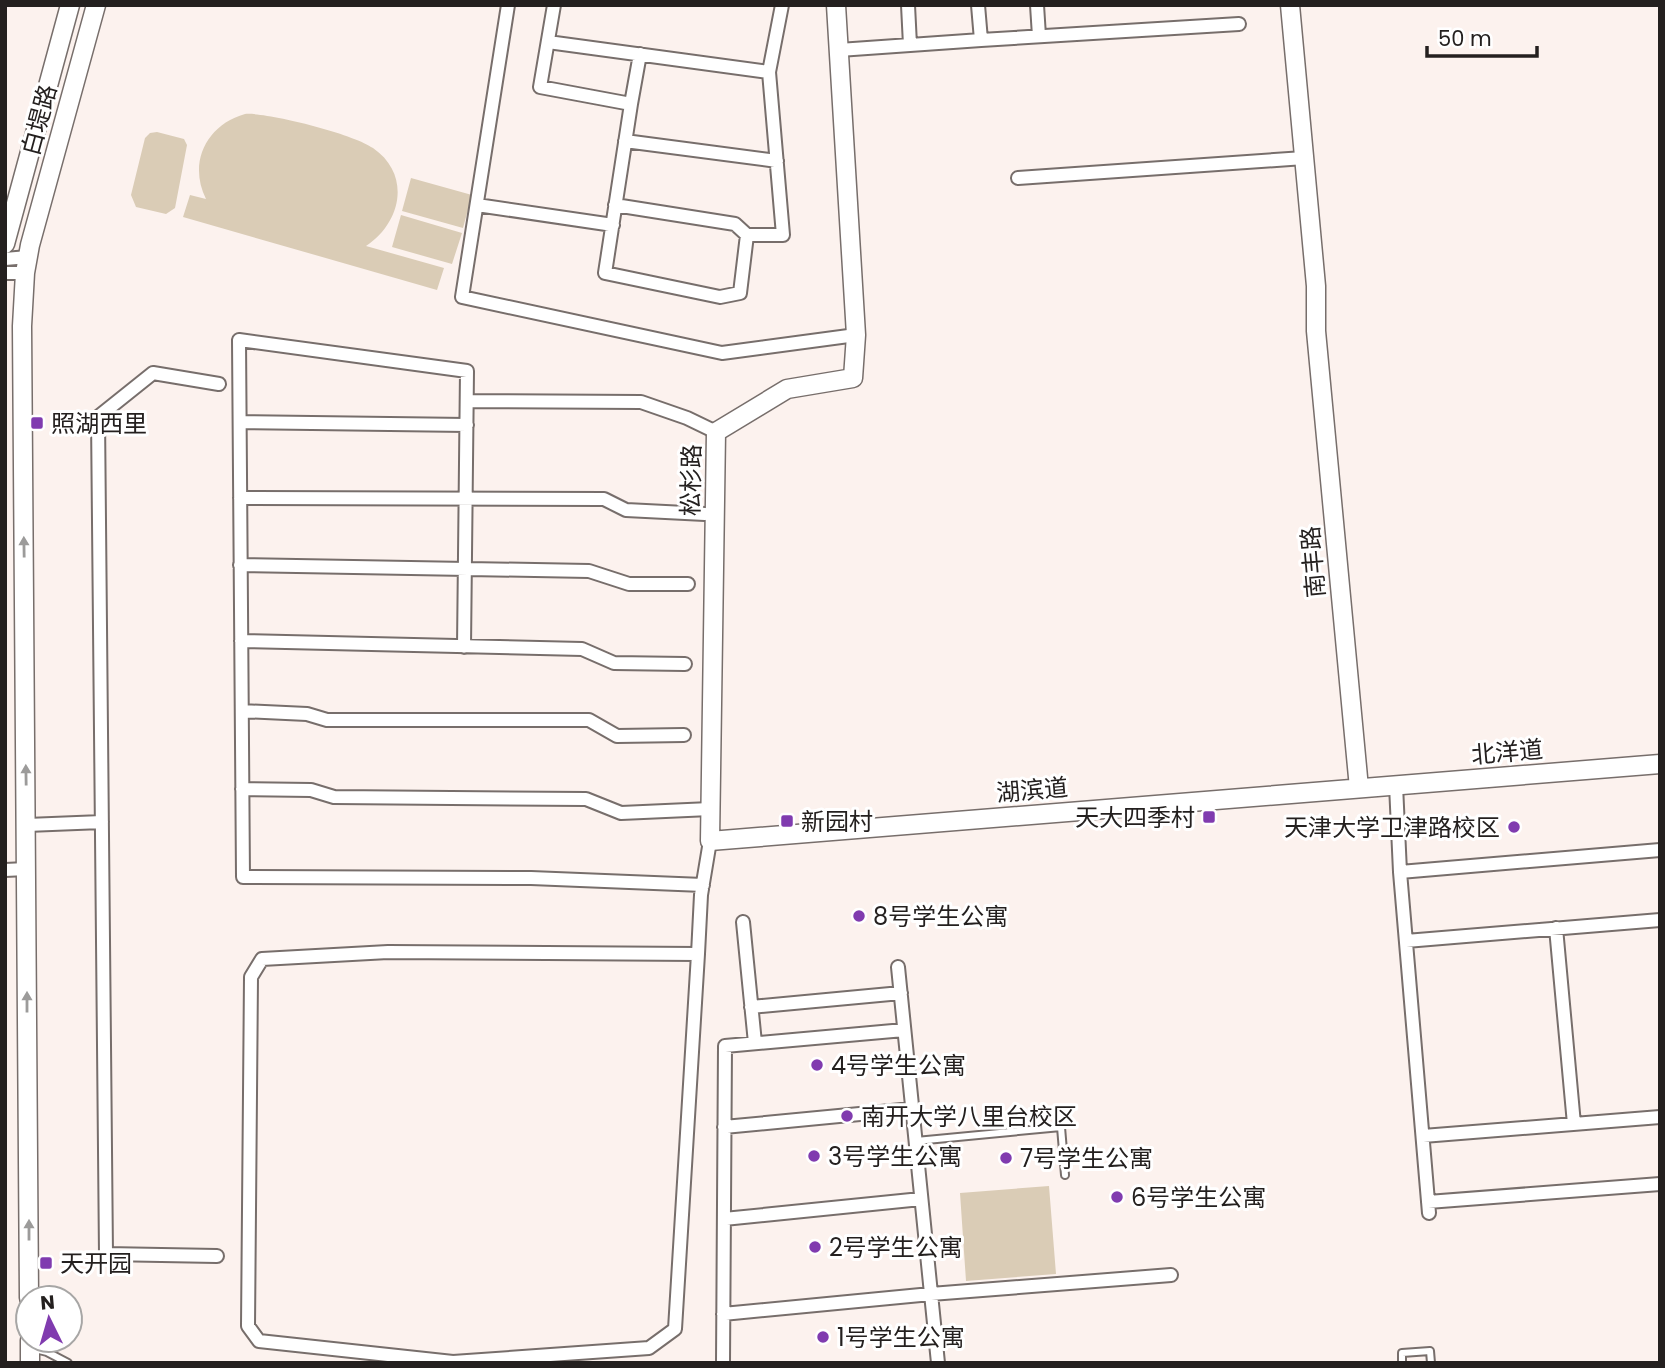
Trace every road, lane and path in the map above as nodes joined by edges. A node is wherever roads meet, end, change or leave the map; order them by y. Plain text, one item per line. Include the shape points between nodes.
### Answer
1 (70, 5) edge
2 (96, 5) edge
3 (508, 5) edge
4 (554, 5) edge
5 (782, 5) edge
6 (836, 5) edge
7 (908, 5) edge
8 (978, 5) edge
9 (1037, 5) edge
10 (1282, 5) edge
11 (1290, 5) edge
12 (1239, 24) dead end
13 (1039, 36) junction
14 (981, 40) junction
15 (548, 41) junction
16 (910, 45) junction
17 (839, 50) junction
18 (640, 54) junction
19 (769, 72) junction
20 (631, 104) junction
21 (625, 141) junction
22 (1300, 158) junction
23 (776, 161) junction
24 (1018, 178) dead end
25 (477, 205) junction
26 (615, 205) junction
27 (613, 225) junction
28 (747, 235) junction
29 (5, 244) edge
30 (5, 259) edge
31 (26, 265) junction
32 (5, 273) edge
33 (856, 335) junction
34 (219, 384) dead end
35 (467, 401) junction
36 (240, 422) junction
37 (467, 425) junction
38 (716, 432) junction
39 (240, 498) junction
40 (466, 498) junction
41 (705, 514) dead end
42 (240, 565) junction
43 (465, 569) junction
44 (688, 584) dead end
45 (241, 641) junction
46 (464, 647) junction
47 (685, 664) dead end
48 (242, 711) junction
49 (684, 735) dead end
50 (1660, 764) edge
51 (1396, 785) junction
52 (1359, 788) junction
53 (242, 789) junction
54 (710, 809) junction
55 (102, 822) junction
56 (27, 824) junction
57 (710, 841) junction
58 (1660, 850) edge
59 (26, 869) junction
60 (5, 870) edge
61 (1399, 872) junction
62 (703, 885) junction
63 (1660, 920) edge
64 (743, 922) dead end
65 (1556, 928) junction
66 (1406, 941) junction
67 (698, 954) junction
68 (898, 967) dead end
69 (901, 993) junction
70 (751, 1007) junction
71 (904, 1030) junction
72 (755, 1042) junction
73 (912, 1108) junction
74 (1660, 1117) edge
75 (1574, 1124) junction
76 (724, 1127) junction
77 (1423, 1136) junction
78 (916, 1141) junction
79 (1065, 1175) dead end
80 (1660, 1184) edge
81 (921, 1199) junction
82 (724, 1219) junction
83 (218, 1256) dead end
84 (1171, 1275) dead end
85 (29, 1284) edge
86 (931, 1294) junction
87 (723, 1314) junction
88 (51, 1354) edge
89 (68, 1363) edge
90 (723, 1363) edge
91 (938, 1363) edge
92 (1402, 1363) edge
93 (1431, 1363) edge

1 - 29 street, 白堤路
2 - 31 street, 白堤路
3 - 25 street
4 - 15 street
5 - 19 street
6 - 17 street, 松杉路
7 - 16 street
8 - 14 street
9 - 13 street
10 - 22 street, 南丰路
11 - 22 street, 南丰路
12 - 13 street
13 - 14 street
14 - 16 street
15 - 18 street
15 - 20 street via 540,87
16 - 17 street
17 - 33 street, 松杉路
18 - 19 street
18 - 20 street
19 - 23 street
20 - 21 street
21 - 23 street
21 - 26 street
22 - 24 street
22 - 52 street, 南丰路 via 1309,295
23 - 28 street via 783,235
25 - 27 street
25 - 33 street via 463,297 722,353
26 - 27 street
26 - 28 street via 735,224
27 - 28 street via 605,273 720,297 740,293
30 - 31 street
31 - 32 street
56 -> 31 street, 白堤路 via 22,326
33 - 38 street, 松杉路 via 853,378 787,388
34 - 55 street via 153,373 98,417
35 - 36 street via 467,371 239,340
35 - 37 street
35 - 38 street via 641,402
36 - 37 street
36 - 39 street
37 - 40 street
38 - 54 street, 松杉路
39 - 40 street
39 - 42 street
40 - 41 street via 604,499 626,510
40 - 43 street
42 - 43 street
42 - 45 street
43 - 44 street via 589,571 629,584
43 - 46 street
45 - 46 street
45 - 48 street
46 - 47 street via 582,649 614,663
48 - 49 street via 307,713 327,720 589,720 617,736
48 - 53 street
50 - 51 street, 北洋道
51 - 52 street, 北洋道
51 - 61 street
52 - 57 street, 湖滨道
53 - 54 street via 311,789 334,797 586,799 621,813
53 - 62 street via 243,877 531,878
54 - 57 street, 松杉路
55 - 56 street
55 - 83 street via 106,1254
56 - 59 street, 白堤路
57 - 62 street
58 - 61 street
59 - 60 street
85 -> 59 street, 白堤路
61 - 66 street
62 - 67 street
63 - 65 street
64 - 70 street
65 - 66 street
65 - 75 street
66 - 77 street
67 - 67 street via 675,1329 649,1348 453,1362 258,1341 248,1326 251,977 262,959 388,952
68 - 69 street
69 - 70 street
69 - 71 street
70 - 72 street
71 - 72 street
71 - 73 street
72 - 76 street via 725,1046
73 - 76 street
73 - 78 street
74 - 75 street
75 - 77 street
76 - 82 street
77 - 80 street via 1429,1208
78 - 79 lane via 1061,1127
78 - 81 street
81 - 82 street
81 - 86 street
82 - 87 street
84 - 86 street
86 - 87 street
86 - 91 street
87 - 90 street
88 - 89 lane
92 - 93 lane via 1402,1353 1430,1351

